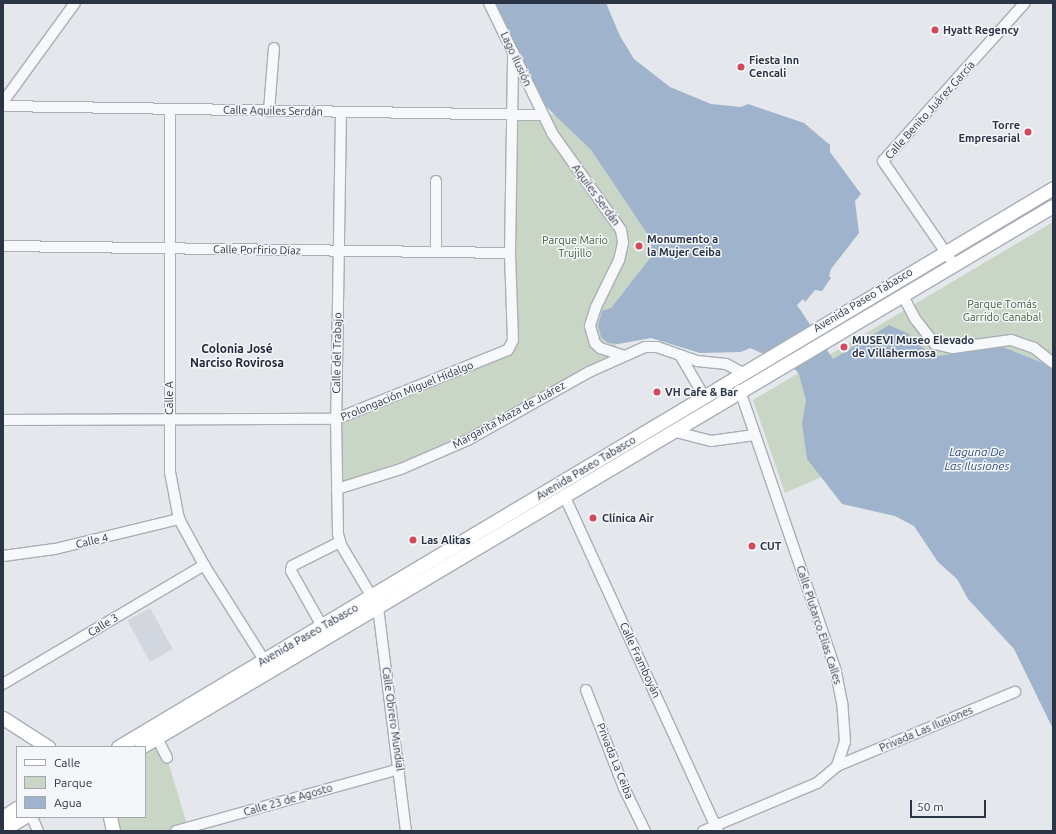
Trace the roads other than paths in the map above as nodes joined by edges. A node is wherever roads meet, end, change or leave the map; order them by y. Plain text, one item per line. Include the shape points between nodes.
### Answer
1 (75, 3) edge
2 (489, 3) edge
3 (1025, 3) edge
4 (274, 48) dead end
5 (513, 52) junction
6 (3, 102) edge
7 (3, 106) edge
8 (170, 111) junction
9 (269, 111) junction
10 (340, 112) junction
11 (511, 114) junction
12 (542, 115) junction
13 (436, 181) dead end
14 (1053, 188) edge
15 (1053, 206) edge
16 (3, 246) edge
17 (168, 248) junction
18 (340, 251) junction
19 (946, 251) junction
20 (436, 252) junction
21 (510, 253) junction
22 (953, 263) junction
23 (903, 296) junction
24 (621, 355) junction
25 (680, 355) junction
26 (1053, 363) edge
27 (743, 373) junction
28 (740, 390) junction
29 (704, 396) junction
30 (336, 419) junction
31 (3, 420) edge
32 (170, 421) junction
33 (672, 431) junction
34 (755, 435) junction
35 (337, 489) junction
36 (564, 495) junction
37 (179, 519) junction
38 (340, 542) junction
39 (3, 556) edge
40 (204, 565) junction
41 (375, 602) junction
42 (322, 626) junction
43 (264, 660) junction
44 (3, 684) edge
45 (586, 690) dead end
46 (1015, 692) dead end
47 (3, 718) edge
48 (157, 738) junction
49 (46, 746) edge
50 (120, 746) edge
51 (143, 746) edge
52 (167, 758) dead end
53 (837, 766) junction
54 (400, 769) junction
55 (16, 809) edge
56 (3, 817) edge
57 (22, 818) edge
58 (32, 818) edge
59 (110, 818) edge
60 (717, 828) edge
61 (3, 830) edge
62 (38, 831) edge
63 (113, 831) edge
64 (176, 831) edge
65 (406, 831) edge
66 (645, 831) edge
67 (703, 831) edge

1 - 6 street
2 - 5 street, Lago Ilusión
3 - 19 street, Calle Benito Juárez García via 883,161
4 - 9 street
5 - 11 street, Prolongación Miguel Hidalgo
5 - 12 street, Lago Ilusión
7 - 8 street, Calle Aquiles Serdán
8 - 9 street, Calle Aquiles Serdán
8 - 17 street, Calle A
9 - 10 street, Calle Aquiles Serdán
10 - 11 street, Calle Aquiles Serdán
10 - 18 street, Calle del Trabajo
11 - 12 street, Calle Aquiles Serdán
11 - 21 street, Prolongación Miguel Hidalgo
12 - 24 street, Aquiles Serdán via 562,149 621,230 623,243 619,260 596,307 590,326 595,343 600,348
13 - 20 street
14 - 19 main road, Avenida Paseo Tabasco
15 - 22 main road, Avenida Paseo Tabasco
16 - 17 street, Calle Porfirio Díaz
17 - 18 street, Calle Porfirio Díaz
17 - 32 street, Calle A
18 - 20 street, Calle Porfirio Díaz
18 - 30 street, Calle del Trabajo
19 - 22 street, Calle Benito Juárez García
19 - 27 main road, Avenida Paseo Tabasco
20 - 21 street, Calle Porfirio Díaz
21 - 30 street, Prolongación Miguel Hidalgo via 513,340 510,348
22 - 23 main road, Avenida Paseo Tabasco
23 - 26 street via 916,320 935,344 953,348 1011,340 1034,348
23 - 28 main road, Avenida Paseo Tabasco
24 - 25 street, Margarita Maza de Juárez via 651,346
24 - 35 street, Margarita Maza de Juárez via 468,440 401,469
25 - 27 street, Margarita Maza de Juárez via 697,361 726,364
25 - 29 street
27 - 29 main road, Avenida Paseo Tabasco
28 - 33 main road, Avenida Paseo Tabasco
28 - 34 street, Calle Plutarco Elías Calles
29 - 41 main road, Avenida Paseo Tabasco
30 - 32 street, Prolongación Miguel Hidalgo
30 - 35 street, Calle del Trabajo
31 - 32 street, Prolongación Miguel Hidalgo
32 - 37 street, Calle A via 170,472
33 - 34 street via 711,441
33 - 36 main road, Avenida Paseo Tabasco
34 - 53 street, Calle Plutarco Elías Calles via 836,671 846,733 843,754
35 - 38 street, Calle del Trabajo
36 - 41 main road, Avenida Paseo Tabasco
36 - 60 street, Calle Framboyán
37 - 39 street, Calle 4 via 55,549
37 - 40 street, Calle A
38 - 41 street, Calle del Trabajo
38 - 42 street via 292,566 291,571
40 - 43 street, Calle A
40 - 44 street, Calle 3
41 - 42 main road, Avenida Paseo Tabasco
41 - 48 main road, Avenida Paseo Tabasco
41 - 54 street, Calle Obrero Mundial
42 - 43 main road, Avenida Paseo Tabasco
43 - 50 main road, Avenida Paseo Tabasco
45 - 66 street, Privada La Ceiba via 624,788
46 - 53 street, Privada Las Ilusiones
47 - 49 main road
48 - 51 main road, Avenida Paseo Tabasco
48 - 52 street
53 - 60 street, Calle Plutarco Elías Calles via 817,783
54 - 64 street, Calle 23 de Agosto
54 - 65 street, Calle Obrero Mundial
55 - 56 main road
57 - 61 main road
58 - 62 street
59 - 63 main road
60 - 67 street, Calle Plutarco Elías Calles

